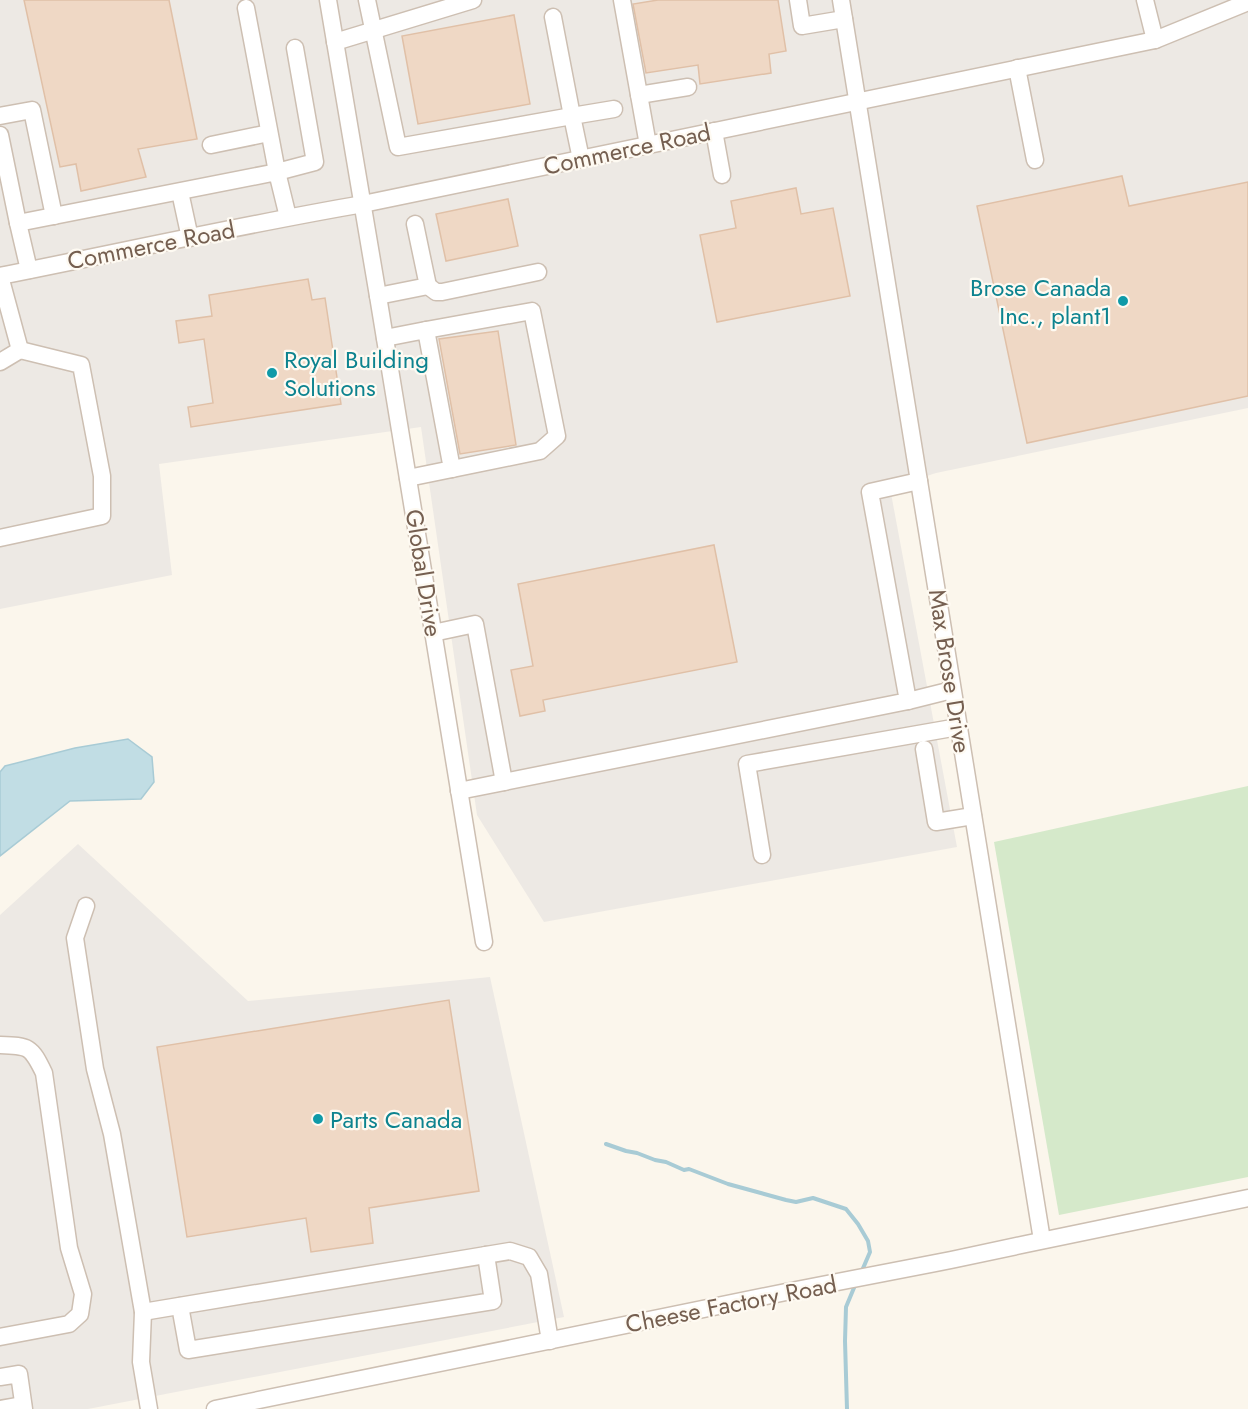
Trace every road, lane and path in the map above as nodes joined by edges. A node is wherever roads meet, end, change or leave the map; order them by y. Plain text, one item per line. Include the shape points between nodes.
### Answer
1 (328, 0) edge
2 (367, 0) edge
3 (473, 0) edge
4 (622, 0) edge
5 (798, 0) edge
6 (841, 0) edge
7 (1145, 0) edge
8 (1248, 2) edge
9 (246, 8) dead end
10 (553, 17) dead end
11 (844, 20) junction
12 (373, 31) junction
13 (1155, 40) junction
14 (335, 42) junction
15 (295, 48) dead end
16 (1017, 68) junction
17 (687, 87) dead end
18 (639, 95) junction
19 (857, 102) junction
20 (614, 109) dead end
21 (0, 116) edge
22 (572, 117) junction
23 (714, 131) junction
24 (269, 133) junction
25 (0, 135) edge
26 (211, 145) dead end
27 (648, 145) junction
28 (581, 159) junction
29 (1035, 160) dead end
30 (277, 172) junction
31 (722, 175) dead end
32 (180, 192) junction
33 (363, 204) junction
34 (54, 216) junction
35 (288, 217) junction
36 (18, 223) junction
37 (414, 224) dead end
38 (190, 238) junction
39 (29, 270) junction
40 (538, 272) dead end
41 (0, 276) edge
42 (428, 286) junction
43 (378, 296) junction
44 (426, 330) junction
45 (385, 338) junction
46 (20, 350) junction
47 (0, 362) edge
48 (452, 469) junction
49 (408, 478) junction
50 (919, 481) junction
51 (0, 538) edge
52 (433, 633) junction
53 (952, 690) junction
54 (908, 701) junction
55 (958, 727) junction
56 (924, 749) dead end
57 (504, 782) junction
58 (459, 791) junction
59 (973, 816) junction
60 (762, 855) dead end
61 (86, 906) dead end
62 (484, 942) dead end
63 (0, 1045) edge
64 (1248, 1198) edge
65 (1042, 1240) junction
66 (486, 1255) junction
67 (180, 1306) junction
68 (143, 1312) junction
69 (0, 1336) edge
70 (550, 1341) junction
71 (0, 1377) edge
72 (24, 1407) edge
73 (0, 1409) edge
74 (149, 1409) edge
75 (215, 1409) edge

1 - 14 street, Global Drive
2 - 12 street
3 - 12 street
4 - 18 street
5 - 11 street via 802,26
6 - 11 street, Max Brose Drive
7 - 13 street
8 - 13 street, Commerce Road
9 - 24 street
10 - 22 street
11 - 19 street, Max Brose Drive
12 - 14 street
12 - 22 street via 398,147
13 - 16 street, Commerce Road
14 - 33 street, Global Drive
15 - 30 street via 315,162
16 - 19 street, Commerce Road
16 - 29 street
17 - 18 street
18 - 27 street
19 - 23 street, Commerce Road
19 - 50 street, Max Brose Drive
20 - 22 street
21 - 34 street via 32,110
22 - 28 street
23 - 27 street, Commerce Road
23 - 31 street
24 - 26 street
24 - 30 street
25 - 36 street
27 - 28 street, Commerce Road
28 - 33 street, Commerce Road
30 - 32 street
30 - 35 street
32 - 34 street
32 - 38 street
33 - 35 street, Commerce Road
33 - 43 street, Global Drive
34 - 36 street
35 - 38 street, Commerce Road
36 - 39 street
37 - 42 street
38 - 39 street, Commerce Road
39 - 41 street, Commerce Road
40 - 42 street via 442,292
41 - 46 street
42 - 43 street
43 - 45 street, Global Drive
44 - 45 street
44 - 48 street
44 - 48 street via 532,310 557,436 540,451
45 - 49 street, Global Drive
46 - 47 street
46 - 51 street via 81,365 102,476 102,516
48 - 49 street
49 - 52 street, Global Drive
50 - 53 street, Max Brose Drive
50 - 54 street via 870,492
52 - 57 street via 475,624
52 - 58 street, Global Drive
53 - 54 street
53 - 55 street, Max Brose Drive
54 - 57 street
55 - 59 street, Max Brose Drive
55 - 60 street via 747,764
56 - 59 street via 936,822
57 - 58 street
58 - 62 street, Global Drive
59 - 65 street, Max Brose Drive
61 - 68 street via 75,938 94,1069 112,1134
63 - 69 street via 25,1046 36,1055 44,1073 69,1248 83,1294 80,1314 69,1324
64 - 65 street, Cheese Factory Road
65 - 70 street, Cheese Factory Road
66 - 67 street
66 - 67 street via 493,1301 188,1350
66 - 70 street via 510,1251 529,1257 539,1274
67 - 68 street
68 - 74 street via 141,1362
70 - 75 street, Cheese Factory Road
71 - 72 street via 19,1374
72 - 73 street

